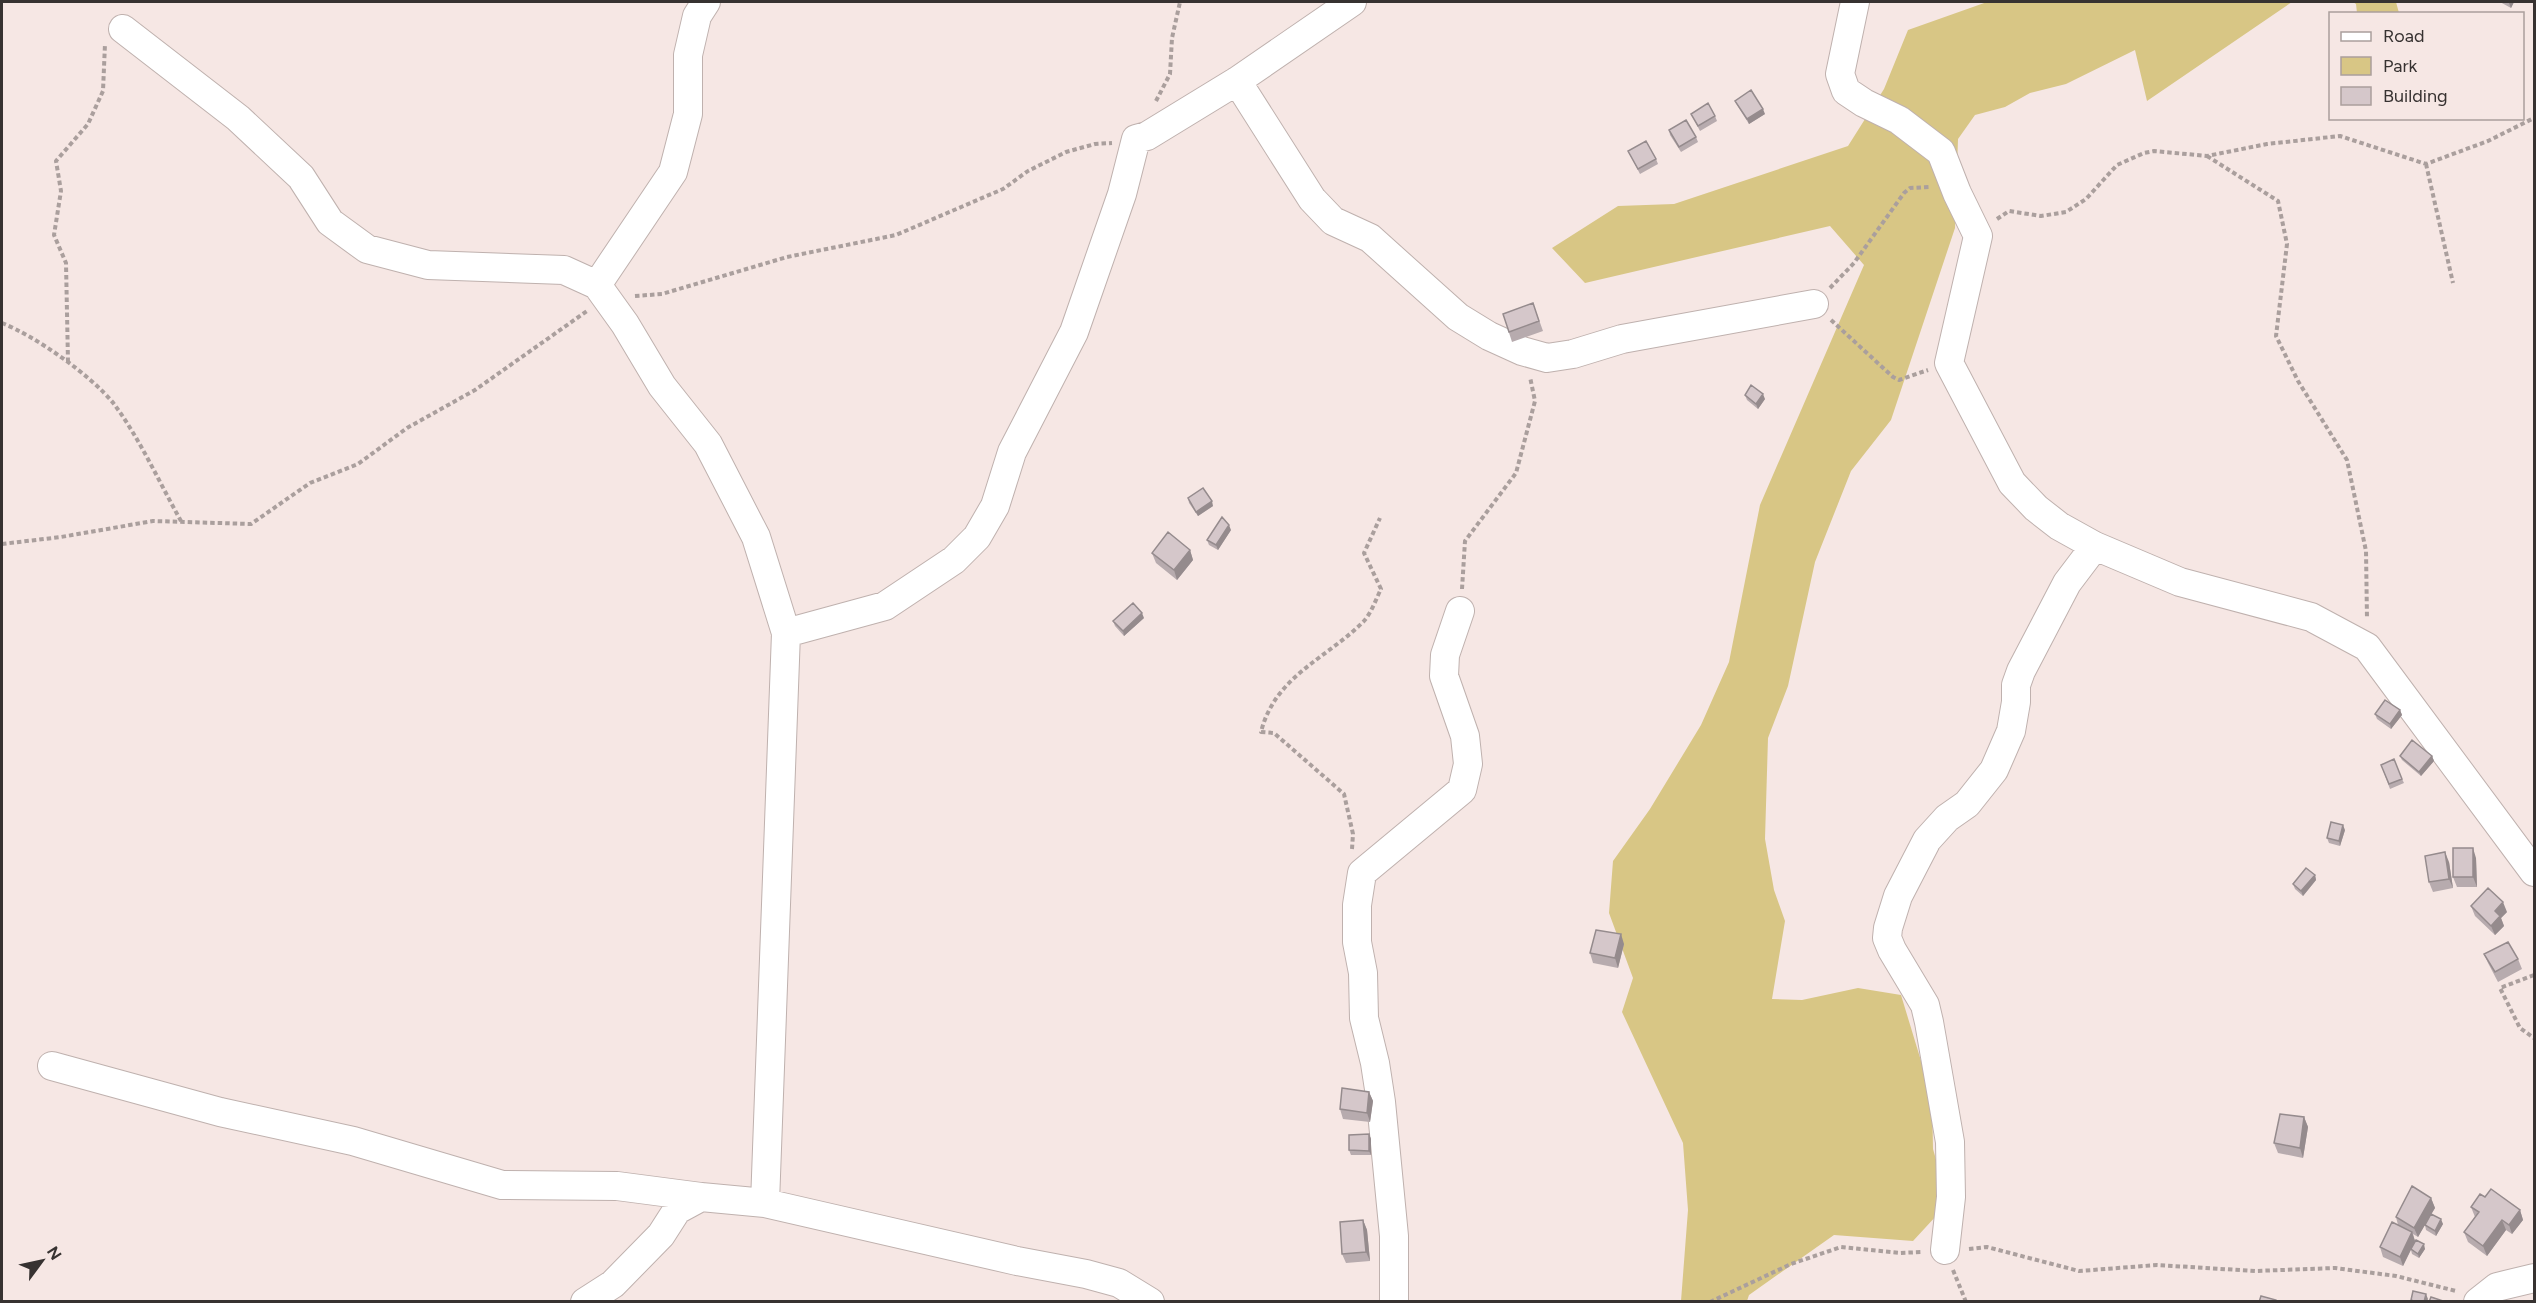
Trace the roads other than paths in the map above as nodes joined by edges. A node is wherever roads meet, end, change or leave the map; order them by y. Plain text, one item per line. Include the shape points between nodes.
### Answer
1 (706, 2) edge
2 (1352, 2) edge
3 (1855, 2) edge
4 (114, 34) road end
5 (1237, 81) junction
6 (601, 291) junction
7 (1814, 304) road end
8 (2095, 546) junction
9 (1460, 611) road end
10 (786, 633) junction
11 (2535, 872) edge
12 (52, 1066) dead end
13 (701, 1197) junction
14 (765, 1203) junction
15 (1946, 1250) road end
16 (2535, 1278) edge
17 (598, 1298) edge
18 (2480, 1299) edge
19 (1150, 1302) edge
20 (1394, 1302) edge

1 - 6 street via 697,16 688,55 688,114 672,172
2 - 5 street
3 - 8 street via 1840,74 1846,91 1899,120 1935,146 1946,161 1978,236 1949,363 2012,483 2059,526
4 - 6 street via 238,118 301,177 330,222 367,249 428,265 564,270
5 - 7 street via 1312,199 1333,221 1370,238 1458,317 1489,336 1530,353 1547,357 1573,354 1622,339
5 - 10 street via 1136,139 1122,194 1074,332 1012,453 995,506 977,537 954,560 885,606
6 - 10 street via 662,386 708,444 756,537
8 - 11 street via 2180,582 2312,617 2367,647
8 - 15 street via 2067,583 2021,671 2011,731 1994,770 1967,804 1947,818 1928,840 1898,896 1888,927 1892,950 1925,1005 1929,1022 1950,1142 1951,1197
9 - 20 street via 1444,676 1465,736 1468,764 1462,789 1362,873 1357,905 1364,1018 1381,1102 1394,1236
10 - 14 street
12 - 13 street via 220,1112 353,1141 502,1185 617,1186
13 - 14 street
13 - 17 street via 677,1210 662,1234
14 - 19 street via 1086,1274 1119,1283
16 - 18 street via 2497,1287

